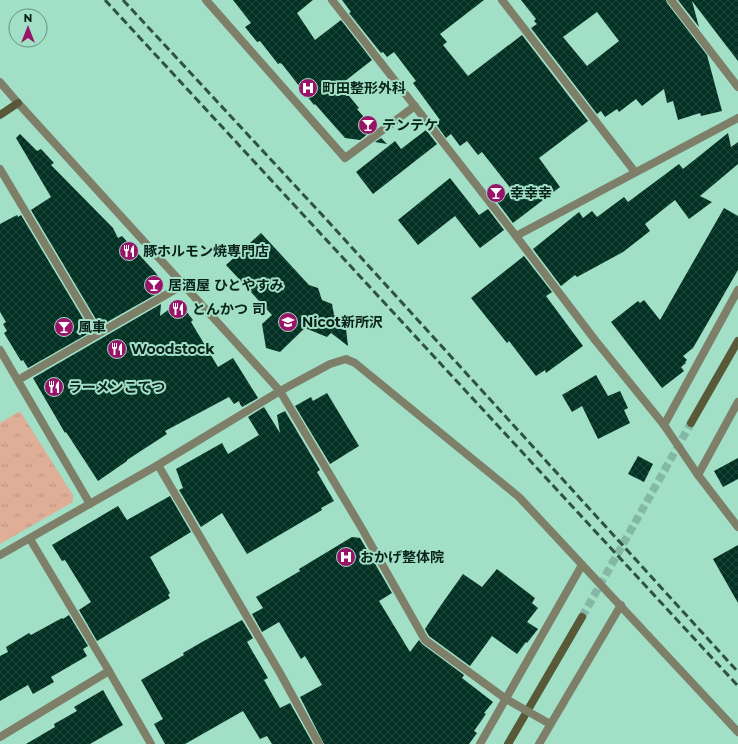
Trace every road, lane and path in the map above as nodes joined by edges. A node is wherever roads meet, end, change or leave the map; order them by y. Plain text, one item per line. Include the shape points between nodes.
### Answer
1 (206, 0) edge
2 (332, 0) edge
3 (502, 0) edge
4 (672, 0) edge
5 (0, 82) edge
6 (738, 87) edge
7 (18, 103) junction
8 (415, 106) junction
9 (0, 115) edge
10 (738, 118) edge
11 (0, 169) edge
12 (635, 172) junction
13 (516, 236) junction
14 (183, 285) junction
15 (738, 290) edge
16 (98, 333) junction
17 (738, 341) edge
18 (0, 350) edge
19 (18, 380) junction
20 (280, 391) junction
21 (738, 402) edge
22 (692, 423) tunnel mouth
23 (664, 425) junction
24 (158, 465) junction
25 (698, 475) junction
26 (90, 504) junction
27 (738, 526) edge
28 (30, 539) junction
29 (0, 555) edge
30 (582, 565) junction
31 (621, 605) junction
32 (582, 617) tunnel mouth
33 (109, 671) junction
34 (506, 700) junction
35 (550, 724) junction
36 (738, 732) edge
37 (0, 737) edge
38 (151, 744) edge
39 (319, 744) edge
40 (480, 744) edge
41 (508, 744) edge
42 (539, 744) edge

1 - 8 street via 345,158
2 - 8 street
3 - 12 street
4 - 6 street
5 - 7 street
7 - 9 street
7 - 14 street
8 - 13 street
10 - 12 street
11 - 16 street
12 - 13 street
13 - 23 street
14 - 16 street
14 - 20 street
15 - 23 street
16 - 19 street
17 - 22 street
18 - 19 street
19 - 26 street
20 - 24 street
20 - 30 street via 338,360 346,359 355,363 519,497
20 - 34 street via 425,640
21 - 25 street
23 - 25 street
24 - 26 street
24 - 39 street
25 - 27 street
26 - 28 street
28 - 29 street
28 - 33 street
30 - 31 street
30 - 34 street
31 - 35 street
31 - 36 street
32 - 41 street
33 - 37 street
33 - 38 street
34 - 35 street, bridge
34 - 40 street
35 - 42 street

